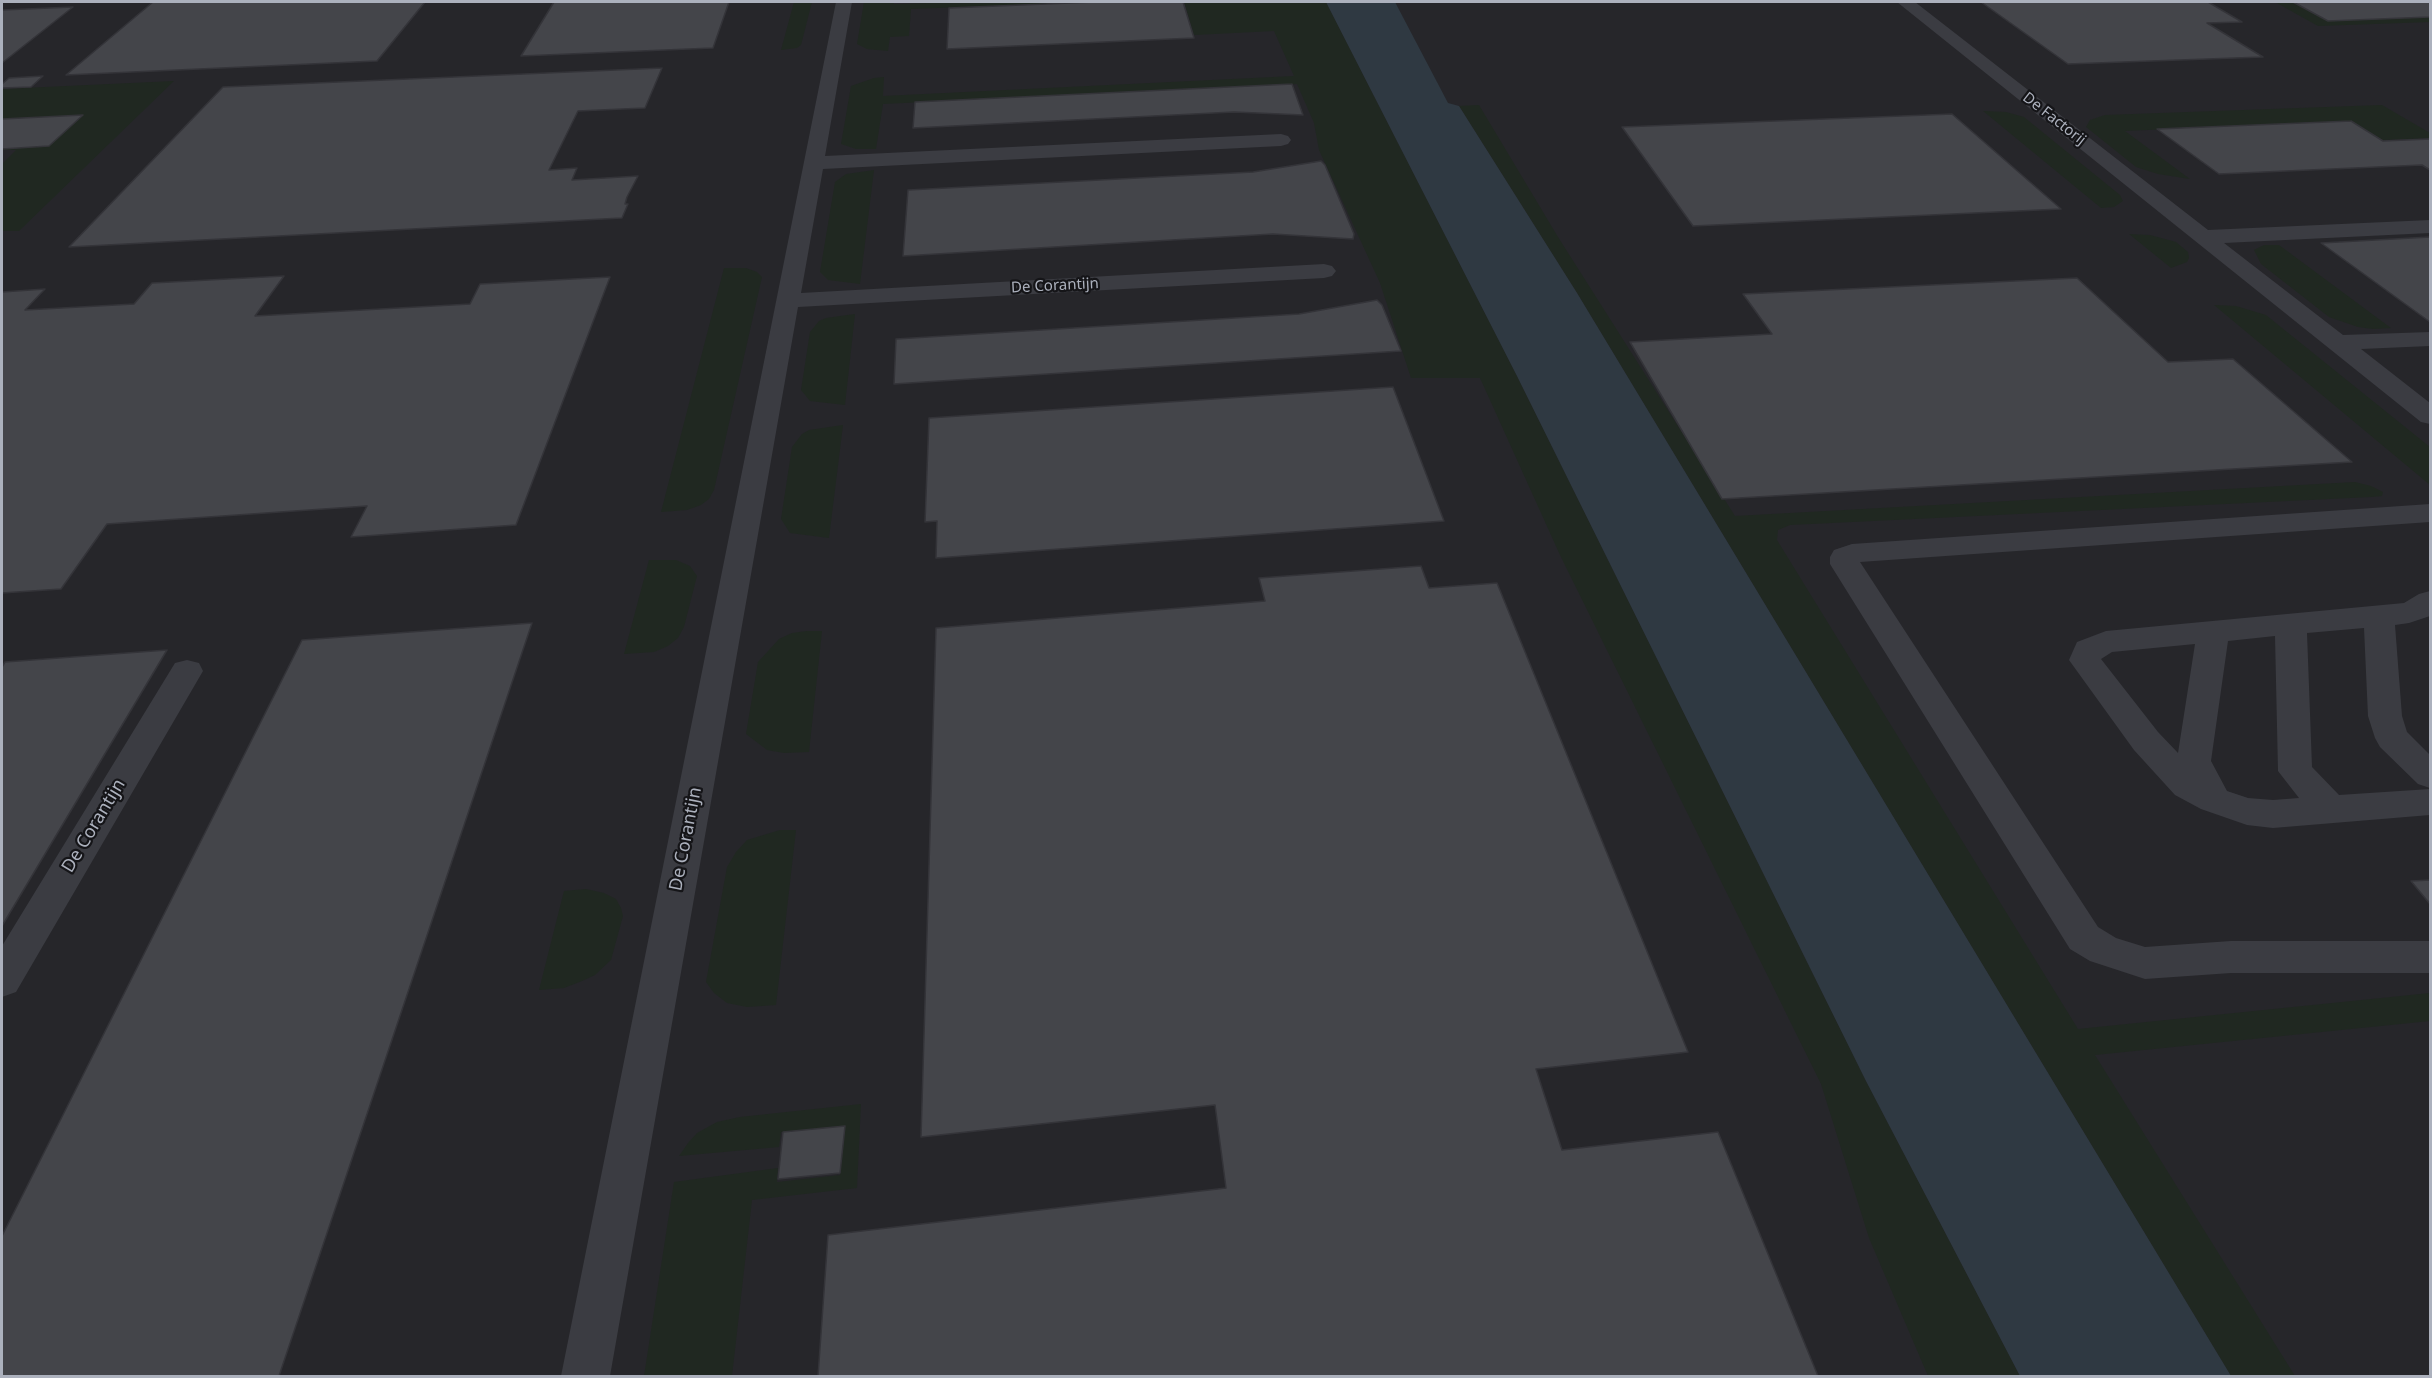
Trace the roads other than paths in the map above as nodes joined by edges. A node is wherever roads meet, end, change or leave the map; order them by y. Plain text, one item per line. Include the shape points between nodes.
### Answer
1 (844, 2) edge
2 (1905, 2) edge
3 (1281, 140) dead end
4 (813, 163) junction
5 (2430, 226) edge
6 (2204, 237) junction
7 (1324, 271) dead end
8 (787, 301) junction
9 (2430, 339) edge
10 (2338, 343) junction
11 (2430, 416) edge
12 (2430, 513) edge
13 (2430, 601) edge
14 (2379, 615) junction
15 (2291, 624) junction
16 (2213, 632) junction
17 (187, 671) dead end
18 (2430, 775) edge
19 (2214, 800) junction
20 (2430, 802) edge
21 (2331, 810) junction
22 (2430, 957) edge
23 (2, 980) edge
24 (585, 1377) edge

1 - 4 street, De Corantijn
2 - 6 street, De Factorij
3 - 4 street
4 - 8 street, De Corantijn
5 - 6 street
6 - 10 street, De Factorij
7 - 8 street, De Corantijn
8 - 24 street, De Corantijn
9 - 10 street
10 - 11 street, De Factorij
12 - 22 street via 1852,553 1845,557 1845,564 2084,938 2104,950 2145,963 2232,957
13 - 14 street via 2409,613
14 - 15 street
14 - 18 street via 2385,716 2392,738
15 - 16 street
15 - 21 street via 2295,771
16 - 19 street via 2194,761
16 - 19 street via 2106,642 2088,650 2085,660 2146,741 2187,786
17 - 23 street, De Corantijn
19 - 21 street via 2247,812
20 - 21 street

